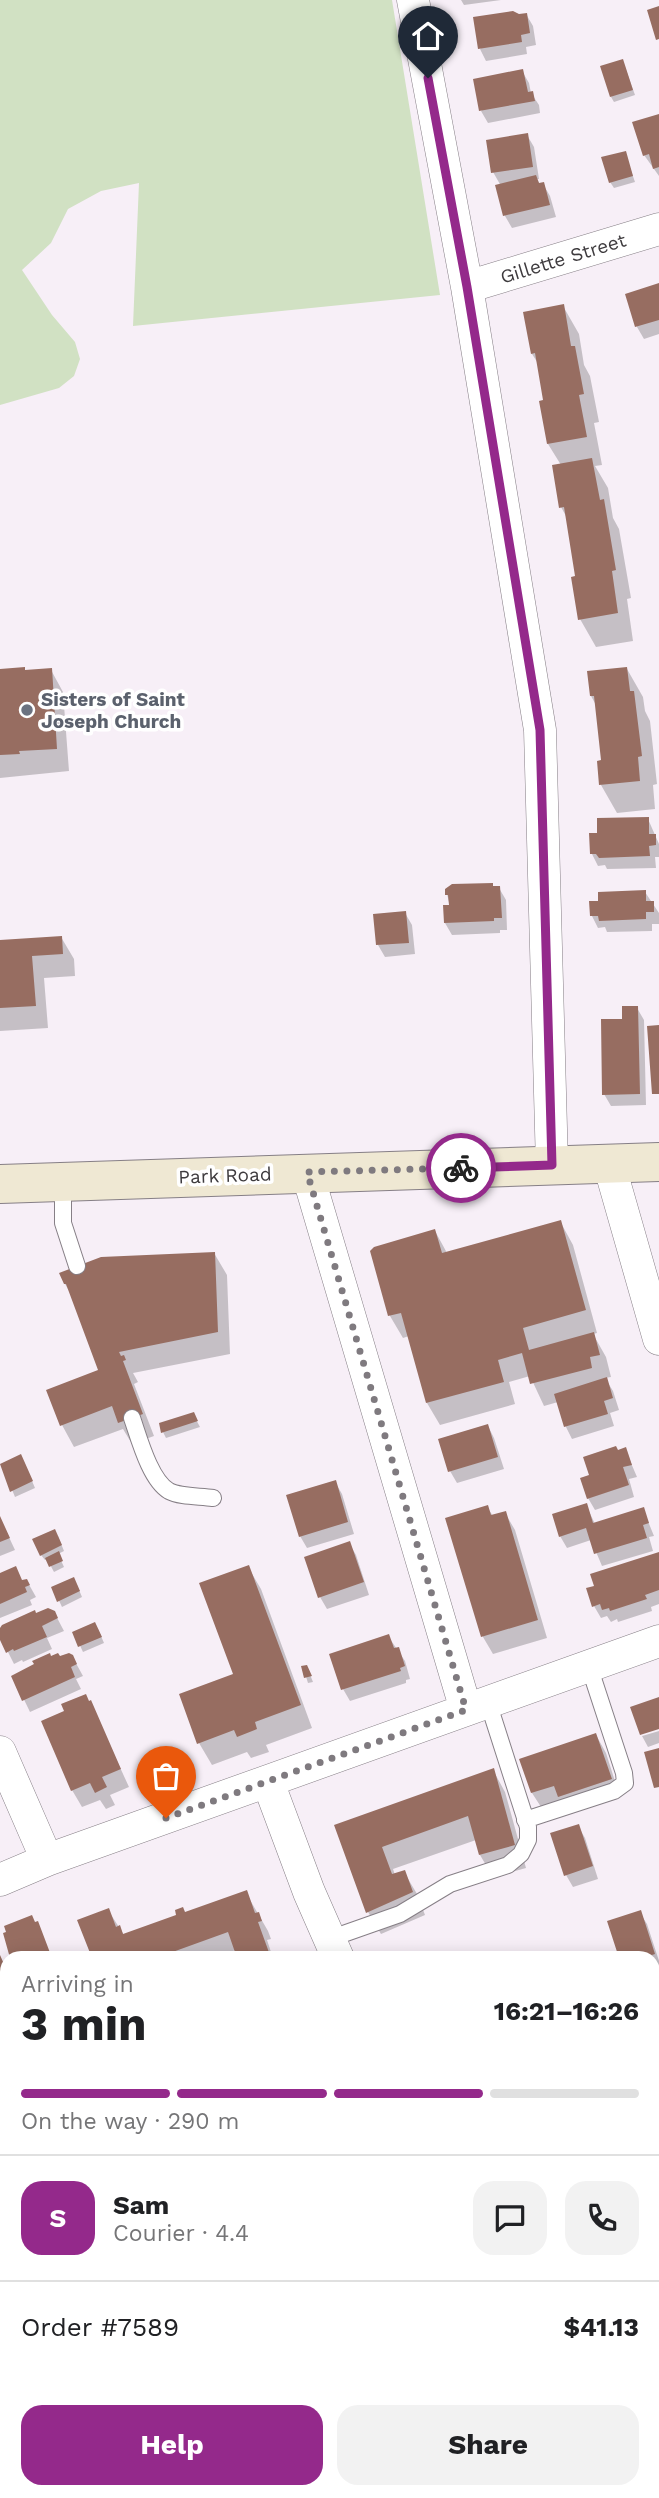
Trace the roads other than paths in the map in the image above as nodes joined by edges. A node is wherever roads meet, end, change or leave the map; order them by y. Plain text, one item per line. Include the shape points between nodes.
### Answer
1 (413, 0) edge
2 (659, 229) edge
3 (467, 287) junction
4 (659, 1162) edge
5 (609, 1164) junction
6 (552, 1165) junction
7 (307, 1172) junction
8 (63, 1181) junction
9 (0, 1184) edge
10 (77, 1266) dead end
11 (659, 1339) edge
12 (132, 1418) dead end
13 (213, 1498) dead end
14 (659, 1641) edge
15 (589, 1666) junction
16 (477, 1706) junction
17 (0, 1752) edge
18 (268, 1782) junction
19 (525, 1820) junction
20 (47, 1860) junction
21 (0, 1880) edge
22 (333, 1948) edge

1 - 3 street
2 - 3 street, Gillette Street
3 - 6 street via 540,730
4 - 5 main road, Park Road
5 - 6 main road, Park Road
5 - 11 street
6 - 7 main road, Park Road
7 - 8 main road, Park Road
7 - 16 street
8 - 9 main road, Park Road
8 - 10 lane via 63,1223
12 - 13 lane via 150,1468 170,1492
14 - 15 street
15 - 16 street
15 - 19 lane via 625,1783 614,1791
16 - 18 street
16 - 19 lane
17 - 20 street
18 - 20 street
18 - 22 street
19 - 22 lane via 528,1840 508,1865 450,1884
20 - 21 street

